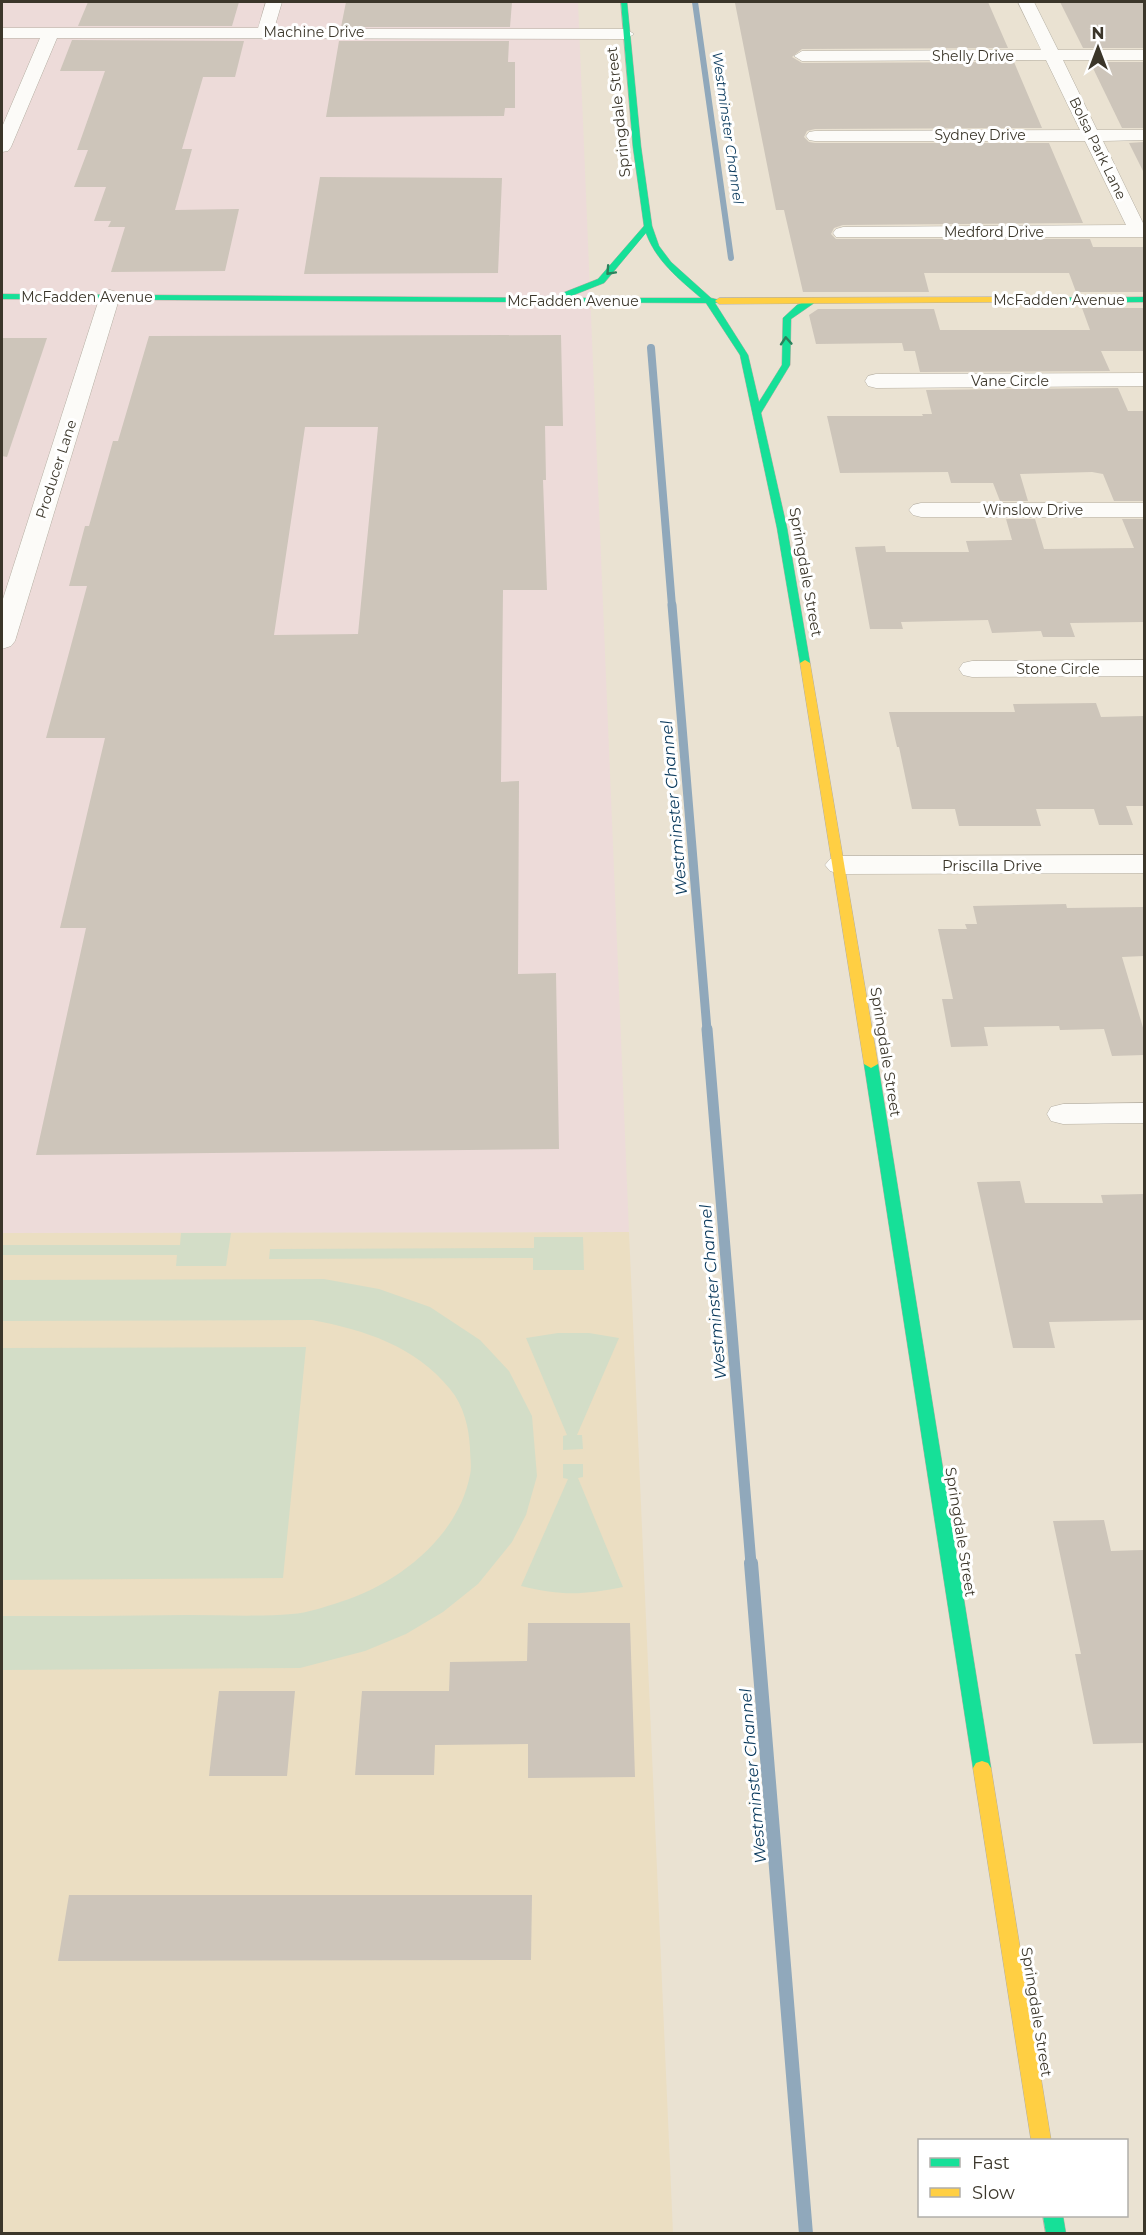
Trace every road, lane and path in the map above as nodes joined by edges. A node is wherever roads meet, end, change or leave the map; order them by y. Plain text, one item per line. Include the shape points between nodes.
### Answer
1 (273, 2) edge
2 (624, 2) edge
3 (1026, 2) edge
4 (265, 32) junction
5 (2, 33) edge
6 (50, 34) junction
7 (626, 34) junction
8 (1144, 55) edge
9 (802, 56) dead end
10 (1052, 56) junction
11 (1091, 135) junction
12 (1144, 135) edge
13 (815, 136) dead end
14 (2, 147) edge
15 (648, 226) junction
16 (1141, 231) edge
17 (843, 233) dead end
18 (2, 297) edge
19 (110, 297) junction
20 (1144, 300) edge
21 (536, 301) junction
22 (709, 301) junction
23 (813, 301) junction
24 (1144, 380) edge
25 (876, 381) dead end
26 (757, 412) junction
27 (921, 510) dead end
28 (1144, 510) edge
29 (2, 641) edge
30 (1144, 668) edge
31 (972, 669) dead end
32 (1144, 864) edge
33 (840, 865) junction
34 (1144, 1113) edge
35 (1064, 1114) dead end
36 (1041, 2139) edge
37 (1053, 2217) edge
38 (1056, 2234) edge

1 - 4 street
2 - 7 main road, Springdale Street
3 - 10 street, Bolsa Park Lane
4 - 6 street, Machine Drive
4 - 7 street, Machine Drive
5 - 6 street, Machine Drive
6 - 14 street
7 - 15 main road, Springdale Street
8 - 10 street, Shelly Drive
9 - 10 street, Shelly Drive
10 - 11 street, Bolsa Park Lane
11 - 12 street, Sydney Drive
11 - 13 street, Sydney Drive
11 - 16 street, Bolsa Park Lane
15 -> 21 main road via 601,281 564,296
15 - 22 main road, Springdale Street via 655,246 668,264
16 - 17 street, Medford Drive
18 - 19 main road, McFadden Avenue
19 - 21 main road, McFadden Avenue
19 - 29 street, Producer Lane
20 - 23 main road, McFadden Avenue
21 - 22 main road, McFadden Avenue
22 - 23 main road, McFadden Avenue
22 - 26 main road, Springdale Street via 744,355
26 -> 23 main road via 787,362 785,322 793,309
24 - 25 street, Vane Circle
26 - 33 main road, Springdale Street via 782,528
27 - 28 street, Winslow Drive
30 - 31 street, Stone Circle
32 - 33 street, Priscilla Drive
33 - 36 main road, Springdale Street
34 - 35 street
37 - 38 main road

